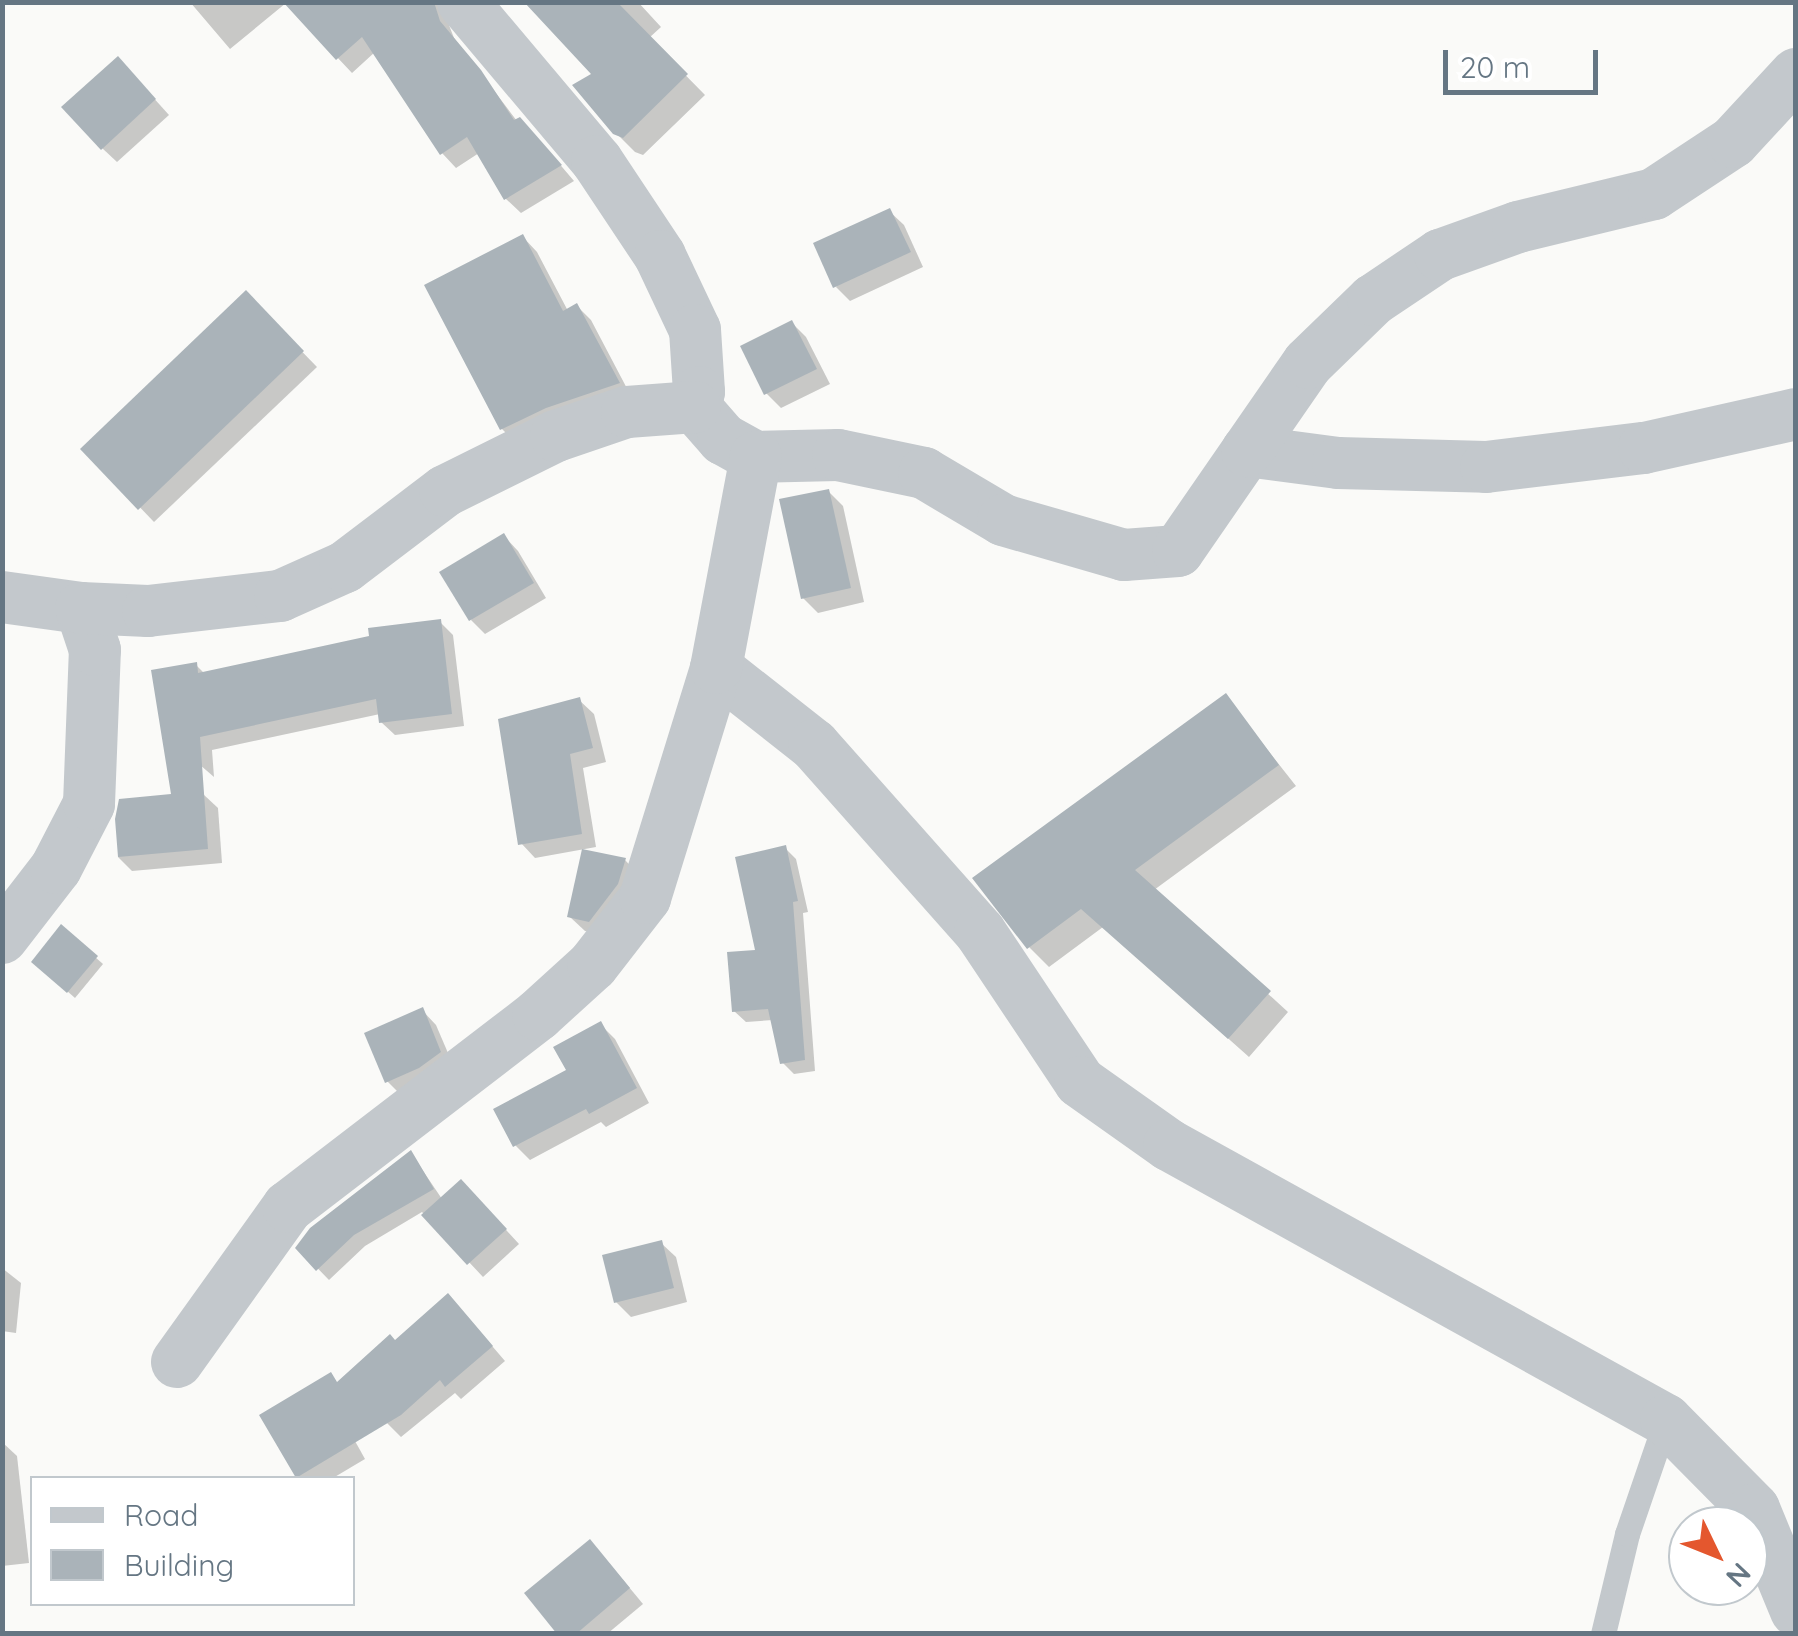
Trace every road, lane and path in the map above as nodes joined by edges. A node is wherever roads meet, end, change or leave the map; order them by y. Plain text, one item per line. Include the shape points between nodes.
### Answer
1 (464, 2) edge
2 (1796, 74) edge
3 (695, 407) junction
4 (1796, 414) edge
5 (1247, 451) junction
6 (756, 457) junction
7 (2, 597) edge
8 (80, 608) junction
9 (716, 668) junction
10 (2, 938) edge
11 (177, 1362) dead end
12 (1666, 1420) junction
13 (1796, 1611) edge
14 (1604, 1634) edge

1 - 3 street via 597,161 660,256 695,330
2 - 5 street via 1733,142 1654,194 1440,254 1373,300 1308,363
3 - 6 street via 724,439
3 - 8 street via 626,412 556,436 445,491 345,567 280,596 148,611
4 - 5 street via 1644,448 1486,467 1338,463
5 - 6 street via 1178,551 1124,554 1002,520 924,472 838,454
6 - 9 street
7 - 8 street
8 - 10 street via 95,650 89,804 56,868
9 - 11 street via 644,898 622,932 538,1015 288,1207
9 - 12 street via 814,745 980,932 1080,1082 1169,1145
12 - 13 street via 1754,1509
12 - 14 lane via 1627,1534

